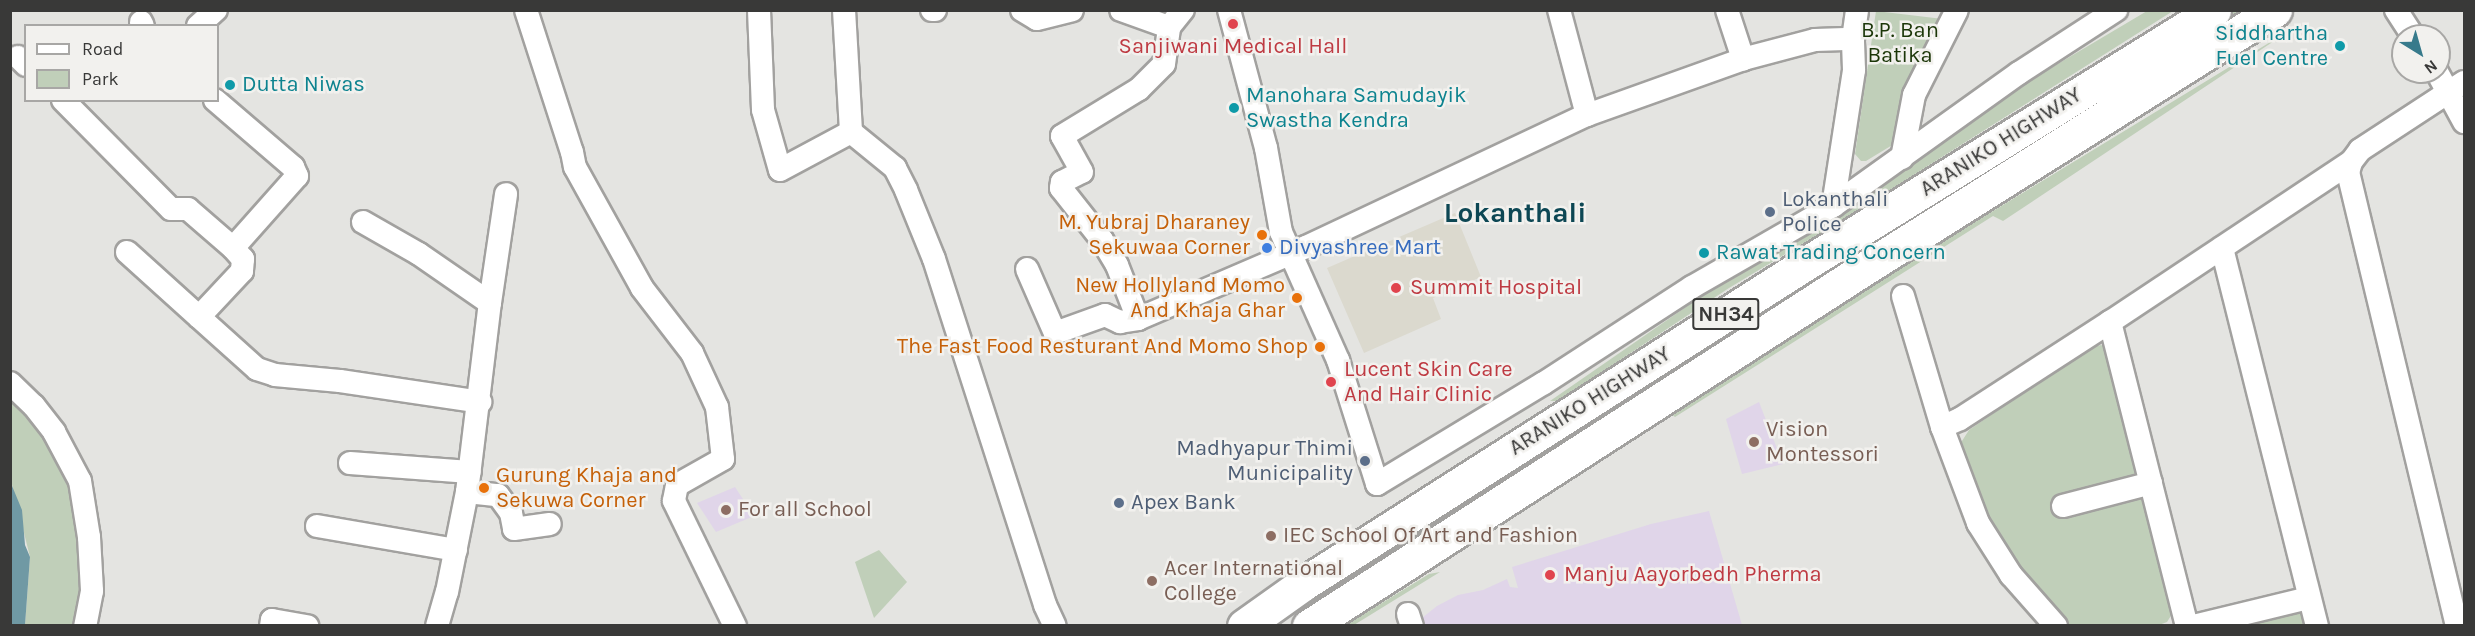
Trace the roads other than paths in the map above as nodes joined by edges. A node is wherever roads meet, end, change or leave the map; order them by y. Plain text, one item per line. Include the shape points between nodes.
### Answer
1 (216, 10) edge
2 (526, 10) edge
3 (759, 10) edge
4 (844, 10) edge
5 (1022, 10) edge
6 (1072, 10) edge
7 (1121, 10) edge
8 (1229, 10) edge
9 (1559, 10) edge
10 (1727, 10) edge
11 (1857, 10) edge
12 (1957, 10) edge
13 (2116, 10) edge
14 (2214, 10) edge
15 (2275, 10) edge
16 (2396, 10) edge
17 (1176, 19) edge
18 (200, 24) edge
19 (2405, 24) edge
20 (1853, 39) junction
21 (1743, 59) junction
22 (2457, 87) edge
23 (65, 102) edge
24 (217, 102) edge
25 (1587, 115) junction
26 (2464, 122) edge
27 (851, 132) junction
28 (1902, 158) junction
29 (2350, 162) junction
30 (506, 194) dead end
31 (1833, 206) junction
32 (363, 222) dead end
33 (233, 248) junction
34 (2222, 248) junction
35 (127, 252) dead end
36 (1291, 254) junction
37 (1027, 268) dead end
38 (1903, 296) dead end
39 (490, 303) junction
40 (199, 317) junction
41 (1138, 320) junction
42 (2110, 322) junction
43 (10, 383) edge
44 (480, 402) junction
45 (1942, 427) junction
46 (350, 463) dead end
47 (469, 482) junction
48 (2151, 483) junction
49 (2063, 506) dead end
50 (550, 524) dead end
51 (317, 526) dead end
52 (456, 550) junction
53 (2309, 598) junction
54 (85, 626) edge
55 (271, 626) edge
56 (307, 626) edge
57 (437, 626) edge
58 (735, 626) edge
59 (1055, 626) edge
60 (1244, 626) edge
61 (1309, 626) edge
62 (2056, 626) edge
63 (2187, 626) edge
64 (2193, 626) edge
65 (2317, 626) edge
66 (2457, 626) edge

1 - 18 street
2 - 58 street via 575,167 642,288 692,353 717,407 723,459 677,485 674,501
3 - 27 street via 763,110 780,170
4 - 27 street
5 - 6 street via 1037,18
7 - 17 street
8 - 36 street via 1266,148 1281,232
9 - 25 street
10 - 21 street
11 - 20 street
12 - 28 street via 1914,95
13 - 28 street via 2019,73
14 - 60 highway, ARANIKO HIGHWAY / NH34 via 1795,270 1303,584
15 - 61 highway, ARANIKO HIGHWAY / NH34
16 - 19 street
17 - 41 street via 1164,64 1139,89 1062,136 1082,172 1062,182 1061,188 1117,265
20 - 21 street via 1815,40
20 - 31 street via 1854,70
21 - 25 street
22 - 26 street
22 - 29 street via 2360,150
23 - 33 street via 171,209 188,209
24 - 33 street via 293,167 297,176
25 - 36 street
27 - 59 street via 895,168 910,200 934,259
28 - 31 street
29 - 34 street
29 - 66 street via 2348,181
30 - 39 street
31 - 36 street via 1692,287 1377,484 1338,360
32 - 39 street via 419,254
33 - 40 street via 243,259 242,272
34 - 42 street
34 - 53 street
35 - 40 street
36 - 41 street
37 - 41 street via 1055,333 1105,315 1120,322
38 - 45 street
39 - 44 street
40 - 44 street via 256,369 275,375
42 - 45 street
42 - 48 street
43 - 54 street via 54,432 80,481 92,591
44 - 47 street
45 - 62 street via 1978,523 2011,575
46 - 47 street
47 - 50 street via 498,495 512,513 514,530
47 - 52 street
48 - 49 street
48 - 63 street
51 - 52 street
52 - 57 street
53 - 64 street
53 - 65 street
55 - 56 street via 272,620

